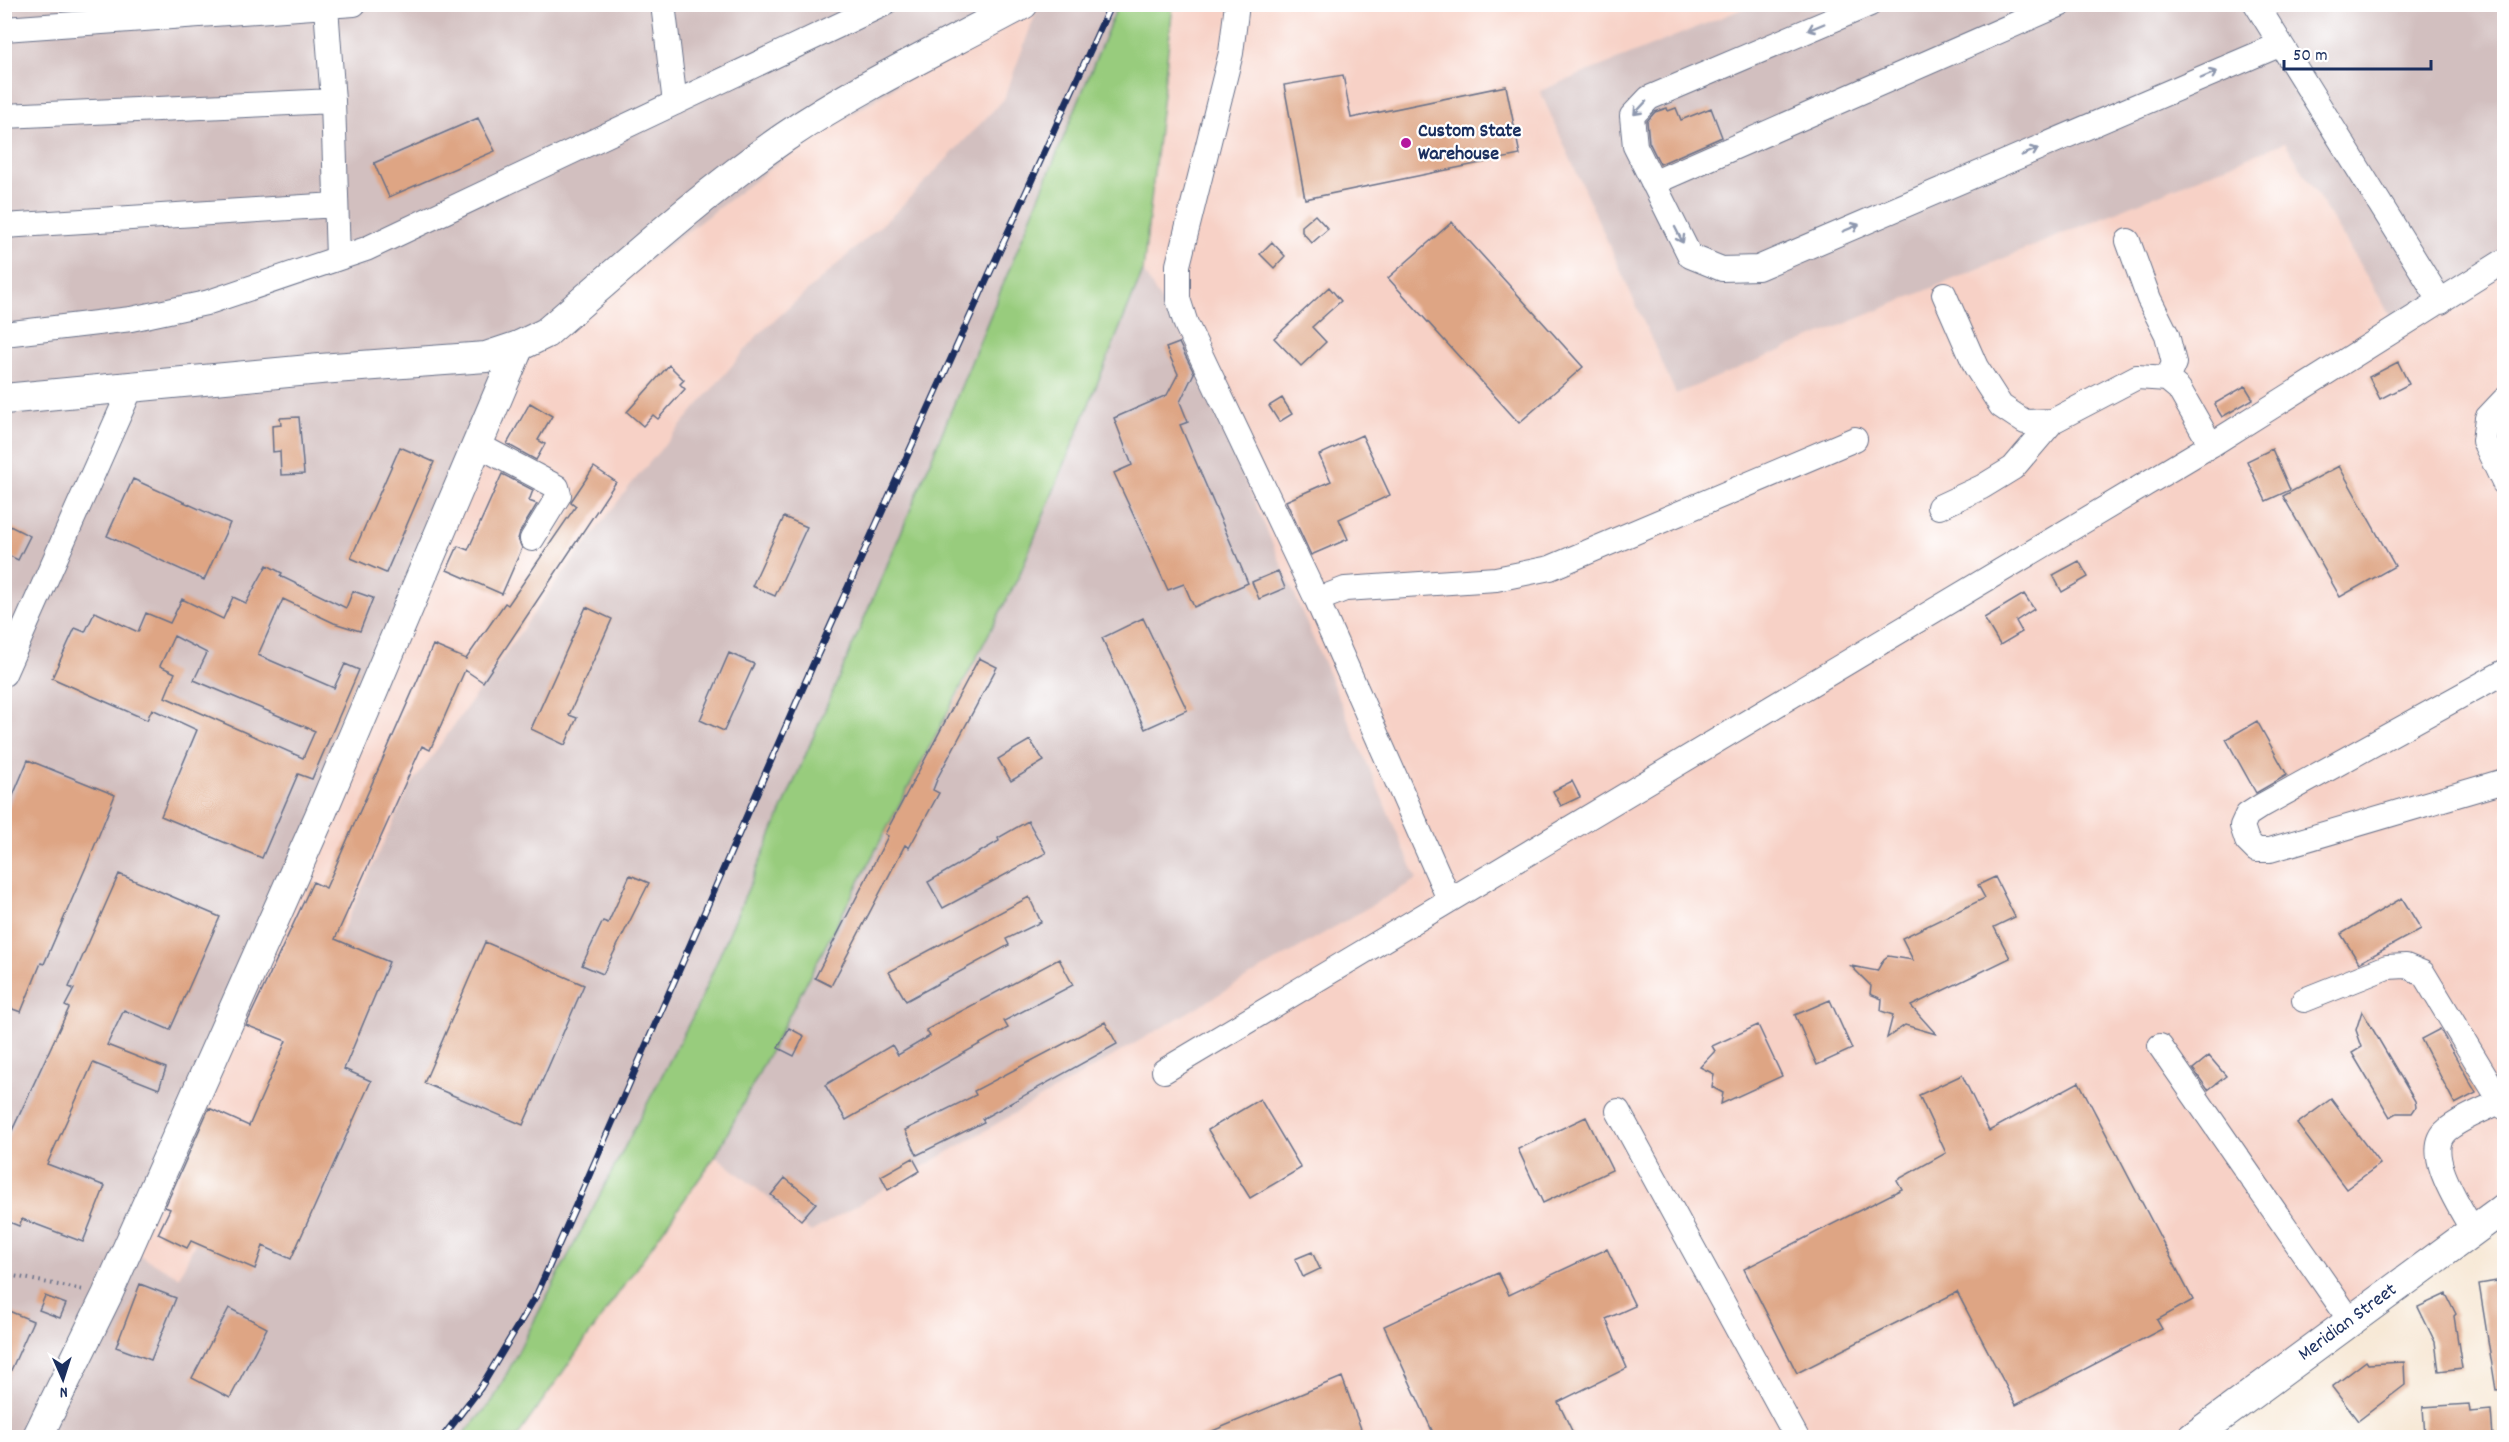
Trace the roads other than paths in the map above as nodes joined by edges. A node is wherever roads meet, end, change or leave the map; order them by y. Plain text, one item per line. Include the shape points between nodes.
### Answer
1 (354, 4) edge
2 (663, 4) edge
3 (884, 4) edge
4 (1023, 4) edge
5 (1237, 4) edge
6 (1870, 4) edge
7 (2061, 4) edge
8 (2256, 4) edge
9 (326, 7) junction
10 (4, 29) edge
11 (2279, 45) junction
12 (333, 101) junction
13 (675, 103) junction
14 (4, 116) edge
15 (1653, 183) junction
16 (336, 205) junction
17 (4, 226) edge
18 (2128, 241) dead end
19 (338, 258) junction
20 (2505, 261) edge
21 (1944, 294) dead end
22 (2441, 302) junction
23 (4, 334) edge
24 (519, 346) junction
25 (2167, 379) junction
26 (131, 388) junction
27 (4, 399) edge
28 (2505, 400) edge
29 (2053, 421) junction
30 (1855, 439) dead end
31 (478, 445) junction
32 (2211, 445) junction
33 (2505, 483) edge
34 (1939, 507) dead end
35 (532, 539) dead end
36 (1317, 600) junction
37 (2505, 672) edge
38 (4, 674) edge
39 (2505, 781) edge
40 (1449, 899) junction
41 (2304, 1000) dead end
42 (2160, 1047) dead end
43 (1164, 1071) dead end
44 (2503, 1104) edge
45 (1618, 1111) dead end
46 (2505, 1208) edge
47 (2473, 1231) junction
48 (2350, 1320) junction
49 (2202, 1435) edge
50 (37, 1437) edge
51 (1797, 1437) edge

1 - 9 street
2 - 13 street
3 - 13 street
4 - 24 main road via 827,110 784,138 717,187 546,333
5 - 36 street via 1231,53 1178,265 1178,299 1186,324
6 -> 15 street via 1649,98 1632,116 1635,146
7 - 15 street
8 - 11 street
9 - 10 street
9 - 12 street
15 -> 11 street via 1690,256 1722,269 1758,268
11 - 22 street
12 - 14 street
12 - 16 street
13 - 19 street via 366,249
16 - 17 street
16 - 19 street
18 - 25 street via 2167,334 2174,363
19 - 23 street via 206,303 131,319
20 - 22 street
21 - 29 street via 1976,368 2001,406 2025,422
22 - 32 street
24 - 26 main road via 486,357
24 - 31 main road
25 - 29 street via 2137,377
25 - 32 street via 2179,388
26 - 27 main road
26 - 38 street
28 - 33 street via 2487,418 2484,441
29 - 34 street via 2013,468
30 - 36 street via 1550,568 1496,579 1345,589
31 - 35 street via 557,487 559,495
31 - 50 main road via 319,818 107,1295
32 - 40 street
36 - 40 street
37 - 39 street via 2261,806 2247,815 2242,826 2247,841 2256,849 2270,850
40 - 43 street
41 - 44 street via 2387,967 2406,966 2423,974
42 - 48 street
44 - 47 street via 2446,1130 2437,1145 2439,1163
45 - 51 street
46 - 47 main road, Meridian Street
47 - 48 main road, Meridian Street
48 - 49 main road, Meridian Street

